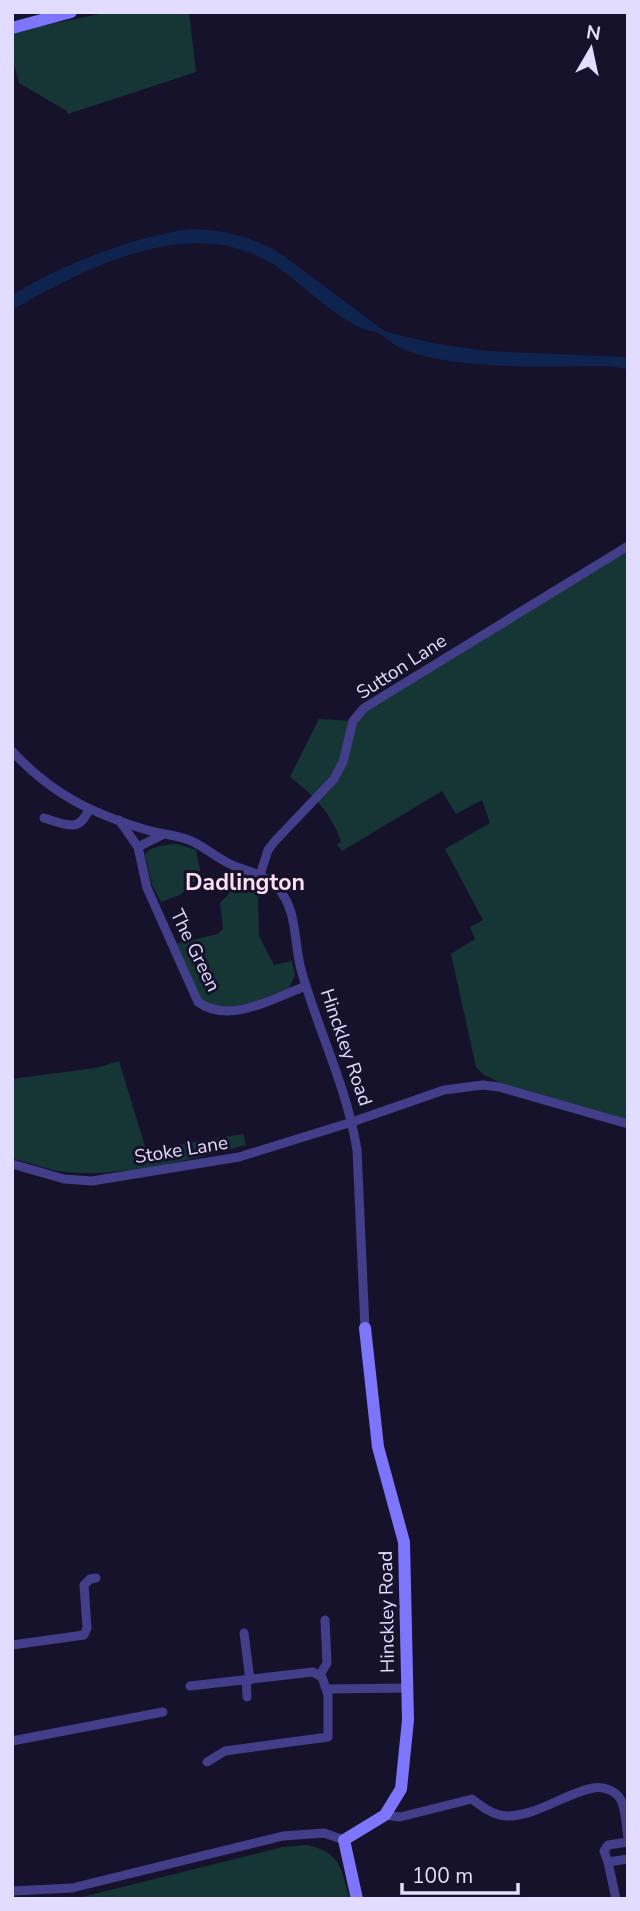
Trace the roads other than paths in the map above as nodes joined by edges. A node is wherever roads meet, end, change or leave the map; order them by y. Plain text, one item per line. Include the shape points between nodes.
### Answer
1 (71, 12) edge
2 (12, 28) edge
3 (628, 546) edge
4 (12, 751) edge
5 (89, 809) junction
6 (44, 818) dead end
7 (119, 819) junction
8 (54, 821) junction
9 (52, 831) dead end
10 (163, 835) junction
11 (138, 847) junction
12 (260, 875) junction
13 (306, 986) junction
14 (352, 1122) junction
15 (628, 1124) edge
16 (12, 1164) edge
17 (365, 1328) joint
18 (96, 1578) dead end
19 (325, 1620) dead end
20 (244, 1633) dead end
21 (12, 1645) edge
22 (320, 1675) junction
23 (248, 1680) junction
24 (190, 1686) dead end
25 (407, 1688) junction
26 (327, 1689) junction
27 (247, 1697) dead end
28 (163, 1712) dead end
29 (12, 1741) edge
30 (207, 1762) dead end
31 (385, 1815) junction
32 (344, 1840) junction
33 (628, 1840) edge
34 (628, 1859) edge
35 (608, 1862) junction
36 (13, 1888) edge
37 (357, 1899) edge
38 (617, 1899) edge

1 - 2 street
3 - 12 street, Sutton Lane via 364,708 353,721 334,779 268,850
4 - 5 street via 41,780
5 - 7 street
5 - 8 street via 77,825
6 - 8 street
7 - 10 street
7 - 11 street, The Green
8 - 9 street
10 - 11 street
10 - 12 street via 186,839 229,864
11 - 13 street, The Green via 147,888 198,1002 219,1012 235,1012
12 - 13 street, Hinckley Road via 278,887 290,911
13 - 14 street, Hinckley Road
14 - 15 street, Stoke Lane via 444,1090 483,1085
14 - 16 street, Stoke Lane via 239,1157 92,1181 64,1179
14 - 17 street, Hinckley Road
17 - 25 street, Hinckley Road via 378,1447 404,1542
18 - 21 street via 84,1585 88,1628 84,1636
19 - 22 street via 327,1663
20 - 23 street
22 - 23 street via 310,1672
22 - 26 street
23 - 24 street
23 - 27 street
25 - 26 street
25 - 31 street, Hinckley Road via 401,1788
26 - 30 street via 328,1737 225,1751
28 - 29 street
31 - 32 street
31 - 33 street via 400,1817 472,1800 486,1810 512,1815 602,1787 621,1801
32 - 36 street via 324,1833 283,1836 72,1888
32 - 37 street
33 - 35 street via 605,1847
34 - 35 street
35 - 38 street

